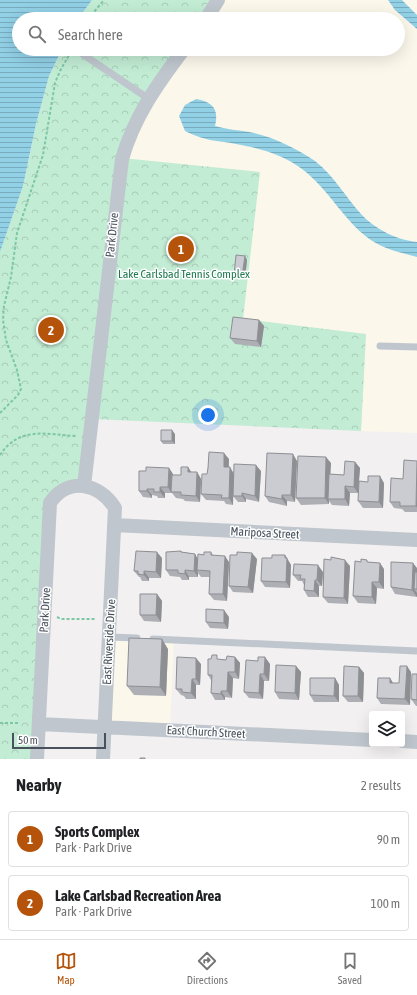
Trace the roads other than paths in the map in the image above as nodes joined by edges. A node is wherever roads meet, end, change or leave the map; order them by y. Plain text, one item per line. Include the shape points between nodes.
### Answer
1 (218, 0) edge
2 (210, 12) edge
3 (79, 56) edge
4 (179, 56) edge
5 (149, 99) junction
6 (380, 346) dead end
7 (417, 347) edge
8 (84, 486) junction
9 (114, 525) junction
10 (417, 540) edge
11 (109, 637) junction
12 (417, 651) edge
13 (39, 724) junction
14 (105, 727) junction
15 (369, 740) edge
16 (405, 741) edge
17 (417, 742) edge
18 (38, 759) edge
19 (103, 759) edge

1 - 2 street
3 - 5 lane
4 - 5 street, Park Drive
5 - 8 street, Park Drive via 131,130 122,159
6 - 7 lane
8 - 9 street, Park Drive via 98,490 109,498 115,508
8 - 13 street, Park Drive via 63,489 50,503
9 - 10 street, Mariposa Street
9 - 11 street, East Riverside Drive
11 - 12 lane
11 - 14 street, East Riverside Drive
13 - 14 street, East Church Street
13 - 18 street, Park Drive
14 - 15 street, East Church Street
14 - 19 street, East Riverside Drive
16 - 17 street

